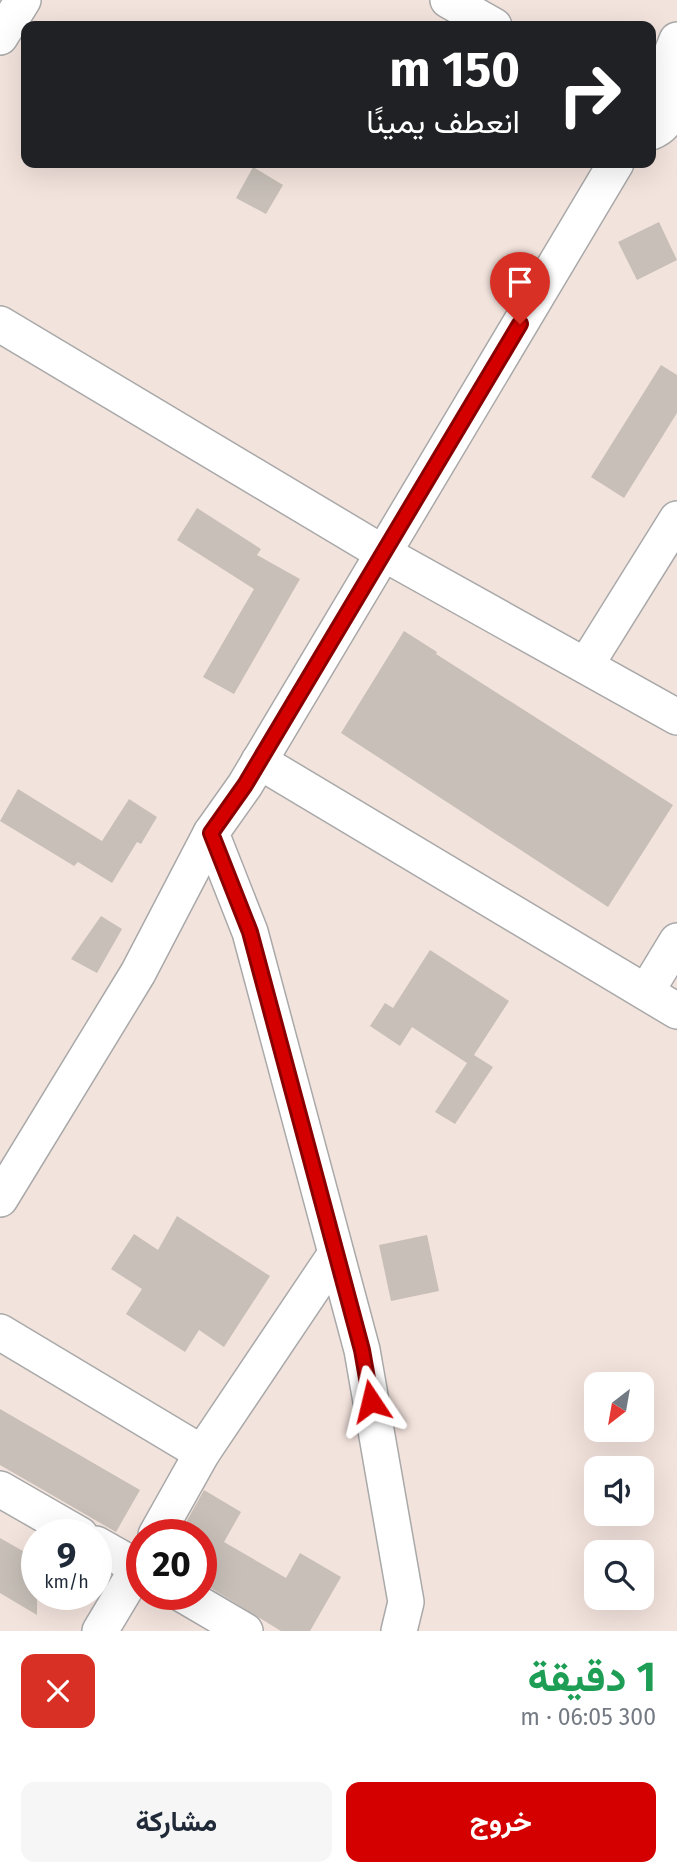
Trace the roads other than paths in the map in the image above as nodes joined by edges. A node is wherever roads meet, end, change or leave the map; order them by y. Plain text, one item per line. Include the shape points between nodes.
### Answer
1 (23, 0) edge
2 (448, 0) edge
3 (485, 21) edge
4 (0, 37) edge
5 (677, 40) edge
6 (656, 82) edge
7 (656, 88) edge
8 (664, 130) edge
9 (612, 168) edge
10 (0, 324) edge
11 (677, 519) edge
12 (383, 553) junction
13 (586, 665) junction
14 (677, 717) edge
15 (260, 761) junction
16 (211, 833) junction
17 (677, 942) edge
18 (646, 992) junction
19 (677, 1011) edge
20 (0, 1199) edge
21 (335, 1255) junction
22 (0, 1332) edge
23 (202, 1453) junction
24 (0, 1489) edge
25 (52, 1519) edge
26 (165, 1519) edge
27 (126, 1589) edge
28 (209, 1610) edge
29 (100, 1631) edge
30 (245, 1631) edge
31 (399, 1631) edge

1 - 4 lane
2 - 3 lane
5 - 6 lane
7 - 8 lane via 670,104
9 - 12 lane
10 - 12 lane
11 - 13 lane
12 - 13 lane
12 - 15 lane
13 - 14 lane
15 - 16 lane
15 - 18 lane
16 - 20 lane via 138,973
16 - 21 lane via 250,932
17 - 18 lane
18 - 19 lane
21 - 23 lane
21 - 31 lane via 362,1350 406,1602
22 - 23 lane
23 - 26 lane
24 - 25 lane
27 - 29 lane
28 - 30 lane

